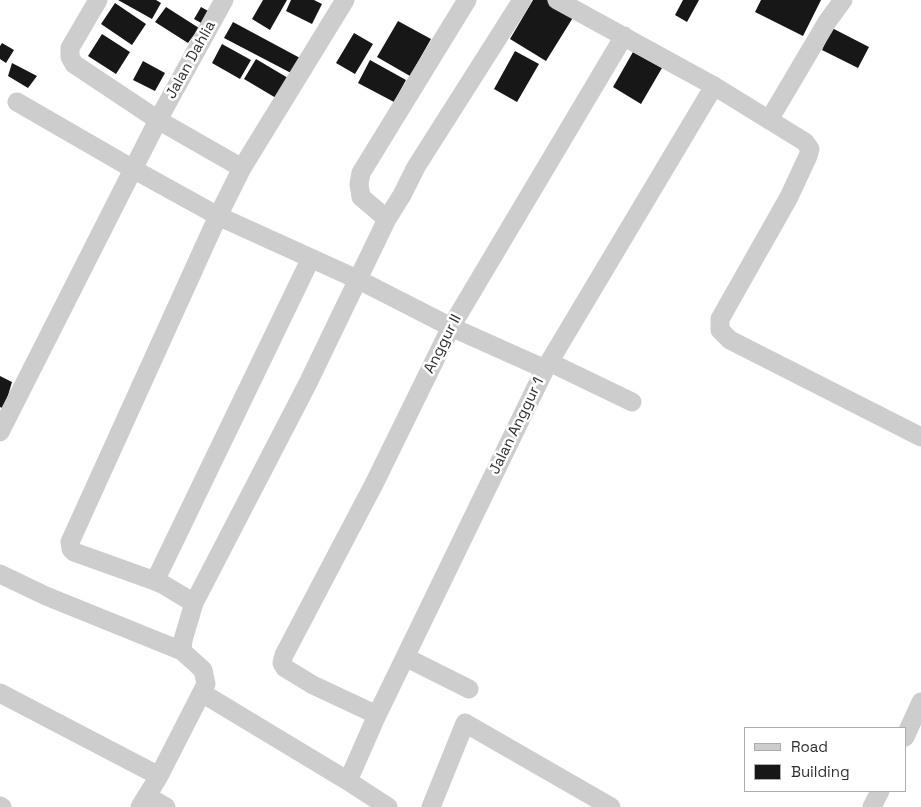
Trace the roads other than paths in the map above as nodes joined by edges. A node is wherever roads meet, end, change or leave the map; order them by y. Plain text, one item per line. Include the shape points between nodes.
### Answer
1 (98, 0) edge
2 (224, 0) edge
3 (344, 0) edge
4 (467, 0) edge
5 (522, 0) edge
6 (557, 0) edge
7 (842, 0) edge
8 (624, 36) junction
9 (714, 86) junction
10 (17, 102) dead end
11 (158, 120) junction
12 (769, 120) junction
13 (242, 168) junction
14 (133, 169) junction
15 (218, 216) junction
16 (387, 219) junction
17 (311, 258) junction
18 (359, 280) junction
19 (451, 327) junction
20 (547, 366) junction
21 (632, 402) dead end
22 (0, 432) edge
23 (921, 437) edge
24 (0, 574) edge
25 (155, 581) junction
26 (194, 603) junction
27 (182, 652) junction
28 (405, 657) junction
29 (469, 689) dead end
30 (0, 693) edge
31 (202, 693) junction
32 (921, 702) edge
33 (377, 715) junction
34 (906, 735) edge
35 (159, 776) junction
36 (348, 781) junction
37 (880, 792) edge
38 (144, 802) edge
39 (166, 807) edge
40 (388, 807) edge
41 (431, 807) edge
42 (611, 807) edge
43 (872, 807) edge

1 - 11 street via 70,48 70,57 74,64
2 - 11 street, Jalan Dahlia
3 - 13 street
4 - 16 street via 362,173 359,184 361,197
5 - 16 street via 416,167
6 - 8 street
7 - 12 street
8 - 9 street
8 - 19 street, Anggur II
9 - 12 street
9 - 20 street, Jalan Anggur 1
10 - 14 street
11 - 13 street
11 - 14 street, Jalan Dahlia
12 - 23 street via 805,142 810,149 789,197 720,319 720,330 730,340
13 - 15 street
14 - 15 street
14 - 22 street, Jalan Dahlia
15 - 17 street
15 - 25 street via 70,542 74,552
16 - 18 street
17 - 18 street
17 - 25 street
18 - 19 street
18 - 26 street
19 - 20 street
19 - 33 street, Anggur II via 282,663 313,685
20 - 21 street
20 - 28 street, Jalan Anggur 1
24 - 27 street
25 - 26 street
26 - 27 street
27 - 31 street via 203,670 206,684
28 - 29 street
28 - 33 street, Jalan Anggur 1
30 - 35 street
31 - 35 street
31 - 36 street
32 - 34 street
33 - 36 street, Jalan Anggur 1
35 - 38 street
36 - 40 street
37 - 43 street
38 - 39 street
41 - 42 street via 465,723

